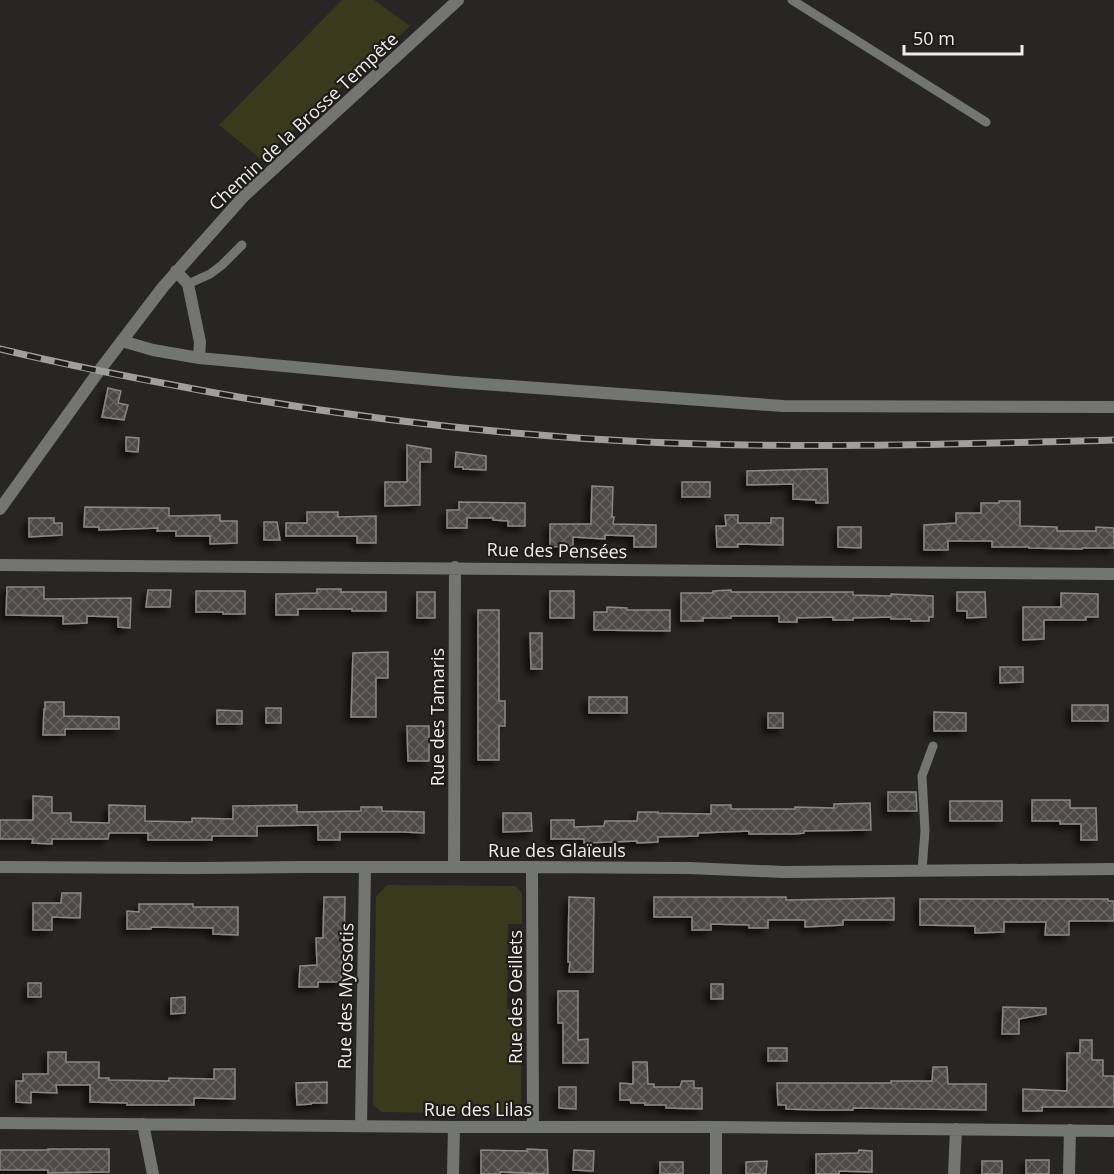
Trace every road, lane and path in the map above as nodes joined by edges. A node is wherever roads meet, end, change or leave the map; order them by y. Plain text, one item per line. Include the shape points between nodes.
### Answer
1 (458, 0) edge
2 (792, 0) edge
3 (986, 122) dead end
4 (242, 245) dead end
5 (176, 272) junction
6 (188, 285) junction
7 (122, 341) junction
8 (199, 358) junction
9 (1114, 407) edge
10 (0, 509) edge
11 (0, 565) edge
12 (455, 567) junction
13 (1114, 573) edge
14 (933, 746) dead end
15 (0, 867) edge
16 (365, 867) junction
17 (454, 867) junction
18 (532, 867) junction
19 (1114, 869) edge
20 (922, 870) junction
21 (0, 1122) edge
22 (143, 1124) junction
23 (361, 1126) junction
24 (454, 1127) junction
25 (533, 1127) junction
26 (716, 1127) junction
27 (956, 1129) junction
28 (1070, 1130) junction
29 (1114, 1131) edge
30 (153, 1174) edge
31 (453, 1174) edge
32 (716, 1174) edge
33 (954, 1174) edge
34 (1069, 1174) edge

1 - 5 street, Chemin de la Brosse Tempête via 244,196
2 - 3 lane
4 - 6 lane via 210,274
5 - 6 street
5 - 7 street, Chemin de la Brosse Tempête
6 - 8 street via 200,342
7 - 8 street
7 - 10 street, Chemin de la Brosse Tempête
8 - 9 street via 783,406
11 - 12 street, Rue des Pensées
12 - 13 street, Rue des Pensées
12 - 17 street, Rue des Tamaris
14 - 20 lane via 922,776
15 - 16 street, Rue des Glaïeuls
16 - 17 street, Rue des Glaïeuls
16 - 23 street, Rue des Myosotis
17 - 18 street, Rue des Glaïeuls
18 - 20 street, Rue des Glaïeuls via 784,872
18 - 25 street, Rue des Oeillets
19 - 20 street, Rue des Glaïeuls
21 - 22 street, Rue des Lilas
22 - 23 street, Rue des Lilas
22 - 30 street
23 - 24 street, Rue des Lilas
24 - 25 street, Rue des Lilas
24 - 31 street
25 - 26 street, Rue des Lilas
26 - 27 street, Rue des Lilas
26 - 32 street
27 - 28 street, Rue des Lilas
27 - 33 street
28 - 29 street, Rue des Lilas
28 - 34 street

